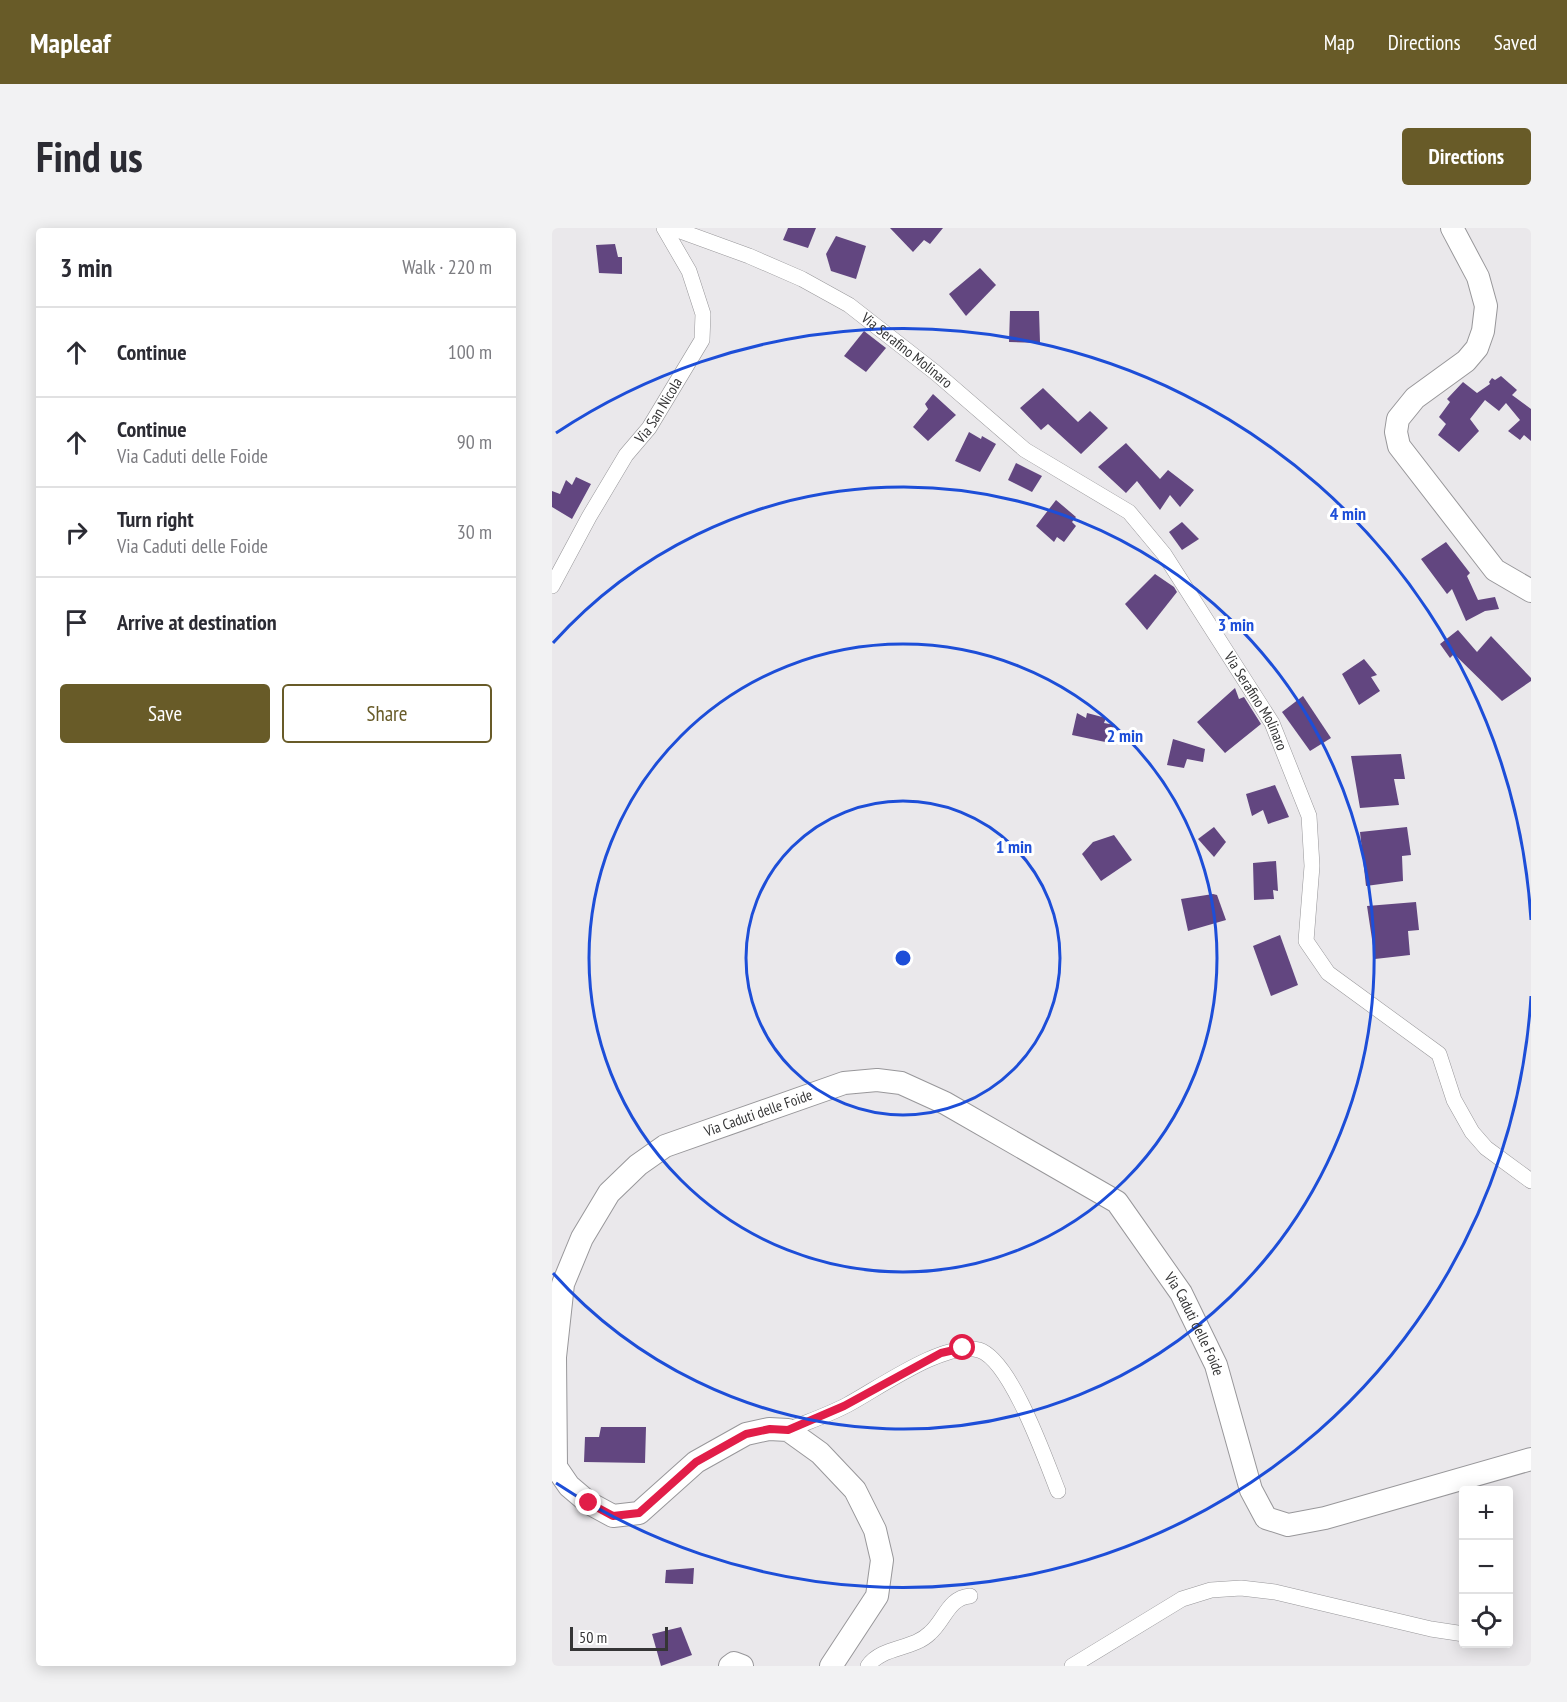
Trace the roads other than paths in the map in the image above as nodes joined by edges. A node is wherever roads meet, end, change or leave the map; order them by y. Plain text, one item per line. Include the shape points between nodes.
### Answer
1 (664, 228) edge
2 (672, 228) edge
3 (1452, 228) edge
4 (552, 586) edge
5 (1531, 591) edge
6 (1531, 1181) edge
7 (788, 1430) junction
8 (1531, 1459) edge
9 (561, 1487) edge
10 (1058, 1491) dead end
11 (970, 1596) dead end
12 (1459, 1633) edge
13 (730, 1666) edge
14 (742, 1666) edge
15 (831, 1666) edge
16 (868, 1666) edge
17 (1072, 1666) edge

1 - 4 street, Via San Nicola via 689,271 703,314 702,340 649,428 626,455
2 - 6 street, Via Serafino Molinaro via 802,279 849,305 1025,450 1129,512 1164,554 1272,723 1309,816 1312,867 1306,941 1328,973 1439,1054 1454,1100 1472,1132 1486,1148
3 - 5 street via 1478,277 1486,306 1483,331 1477,348 1466,361 1415,398 1398,419 1399,446 1495,570
7 - 9 street, Via Caduti delle Foide via 746,1434 696,1462 639,1513 613,1516
7 - 10 street via 844,1406 941,1353 963,1348 981,1350 993,1360 1023,1403
7 - 15 street via 820,1453 855,1490 875,1530 882,1560 877,1596
8 - 9 street, Via Caduti delle Foide via 1325,1518 1288,1525 1266,1518 1251,1490 1216,1365 1181,1293 1117,1202 945,1102 901,1083 877,1080 844,1083 665,1146 609,1193 582,1238 563,1284 555,1357 556,1467
11 - 16 street via 951,1604 930,1634 879,1656
12 - 17 street via 1275,1592 1211,1590 1182,1599
13 - 14 street

